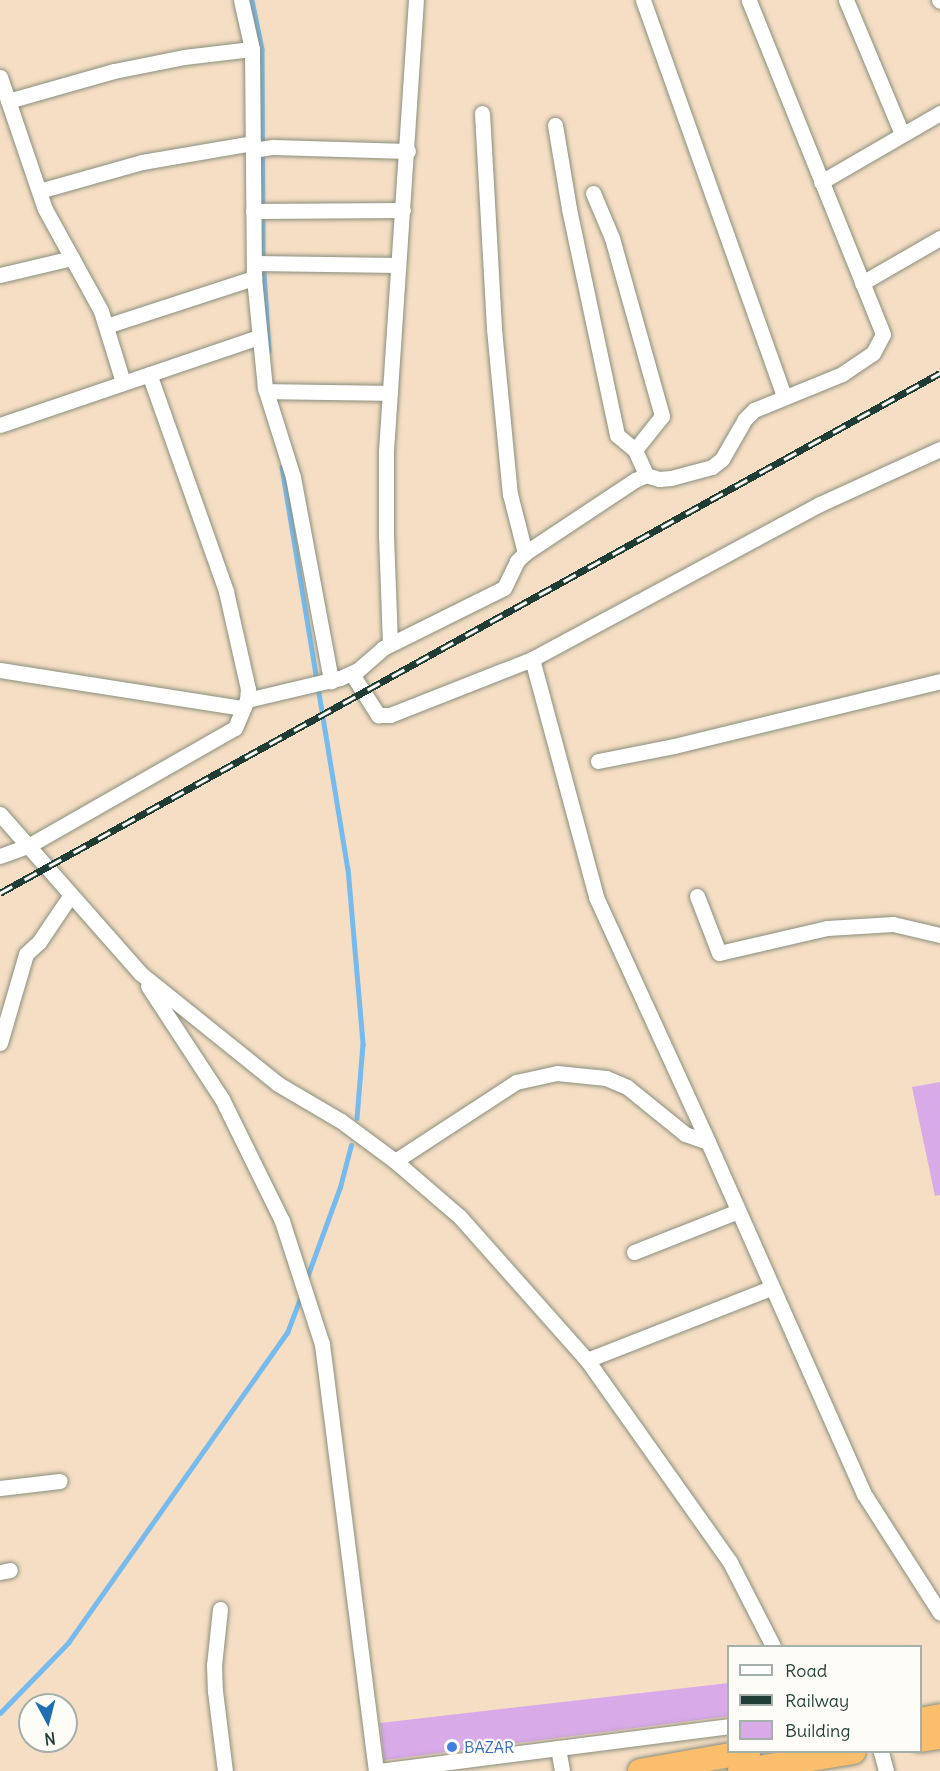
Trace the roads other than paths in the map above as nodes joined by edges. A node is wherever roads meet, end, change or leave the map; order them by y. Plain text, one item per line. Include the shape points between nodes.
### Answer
1 (241, 0) edge
2 (416, 0) edge
3 (643, 0) edge
4 (749, 0) edge
5 (846, 0) edge
6 (252, 49) junction
7 (0, 77) edge
8 (8, 101) junction
9 (482, 112) dead end
10 (940, 113) edge
11 (555, 125) dead end
12 (902, 134) junction
13 (253, 147) junction
14 (408, 151) junction
15 (821, 182) junction
16 (39, 191) junction
17 (593, 193) dead end
18 (403, 210) junction
19 (253, 211) junction
20 (940, 238) edge
21 (72, 258) junction
22 (398, 265) junction
23 (254, 270) junction
24 (0, 275) edge
25 (862, 283) junction
26 (106, 326) junction
27 (258, 337) junction
28 (149, 374) junction
29 (123, 382) junction
30 (266, 391) junction
31 (390, 393) junction
32 (784, 397) junction
33 (0, 425) edge
34 (940, 449) edge
35 (635, 450) junction
36 (646, 475) junction
37 (525, 553) junction
38 (390, 644) junction
39 (532, 658) junction
40 (0, 670) edge
41 (352, 674) junction
42 (331, 681) junction
43 (940, 681) edge
44 (245, 704) junction
45 (598, 761) dead end
46 (0, 814) edge
47 (28, 846) junction
48 (0, 856) edge
49 (70, 896) junction
50 (697, 896) dead end
51 (940, 935) edge
52 (140, 973) junction
53 (0, 1043) edge
54 (708, 1142) junction
55 (395, 1161) junction
56 (738, 1212) junction
57 (634, 1252) dead end
58 (771, 1288) junction
59 (587, 1360) junction
60 (60, 1481) dead end
61 (0, 1488) edge
62 (220, 1609) dead end
63 (940, 1613) edge
64 (772, 1645) edge
65 (940, 1716) edge
66 (922, 1720) edge
67 (727, 1726) edge
68 (940, 1737) edge
69 (922, 1740) edge
70 (558, 1748) junction
71 (742, 1753) edge
72 (847, 1753) edge
73 (880, 1753) edge
74 (225, 1771) edge
75 (378, 1771) edge
76 (562, 1771) edge
77 (640, 1771) edge
78 (740, 1771) edge
79 (886, 1771) edge

1 - 6 street
2 - 14 street
3 - 32 street
4 - 15 street
5 - 12 street
6 - 8 street via 114,71
6 - 13 street
7 - 8 street
8 - 16 street
9 - 37 street via 494,329 509,483
10 - 12 street
11 - 35 street via 617,435
12 - 15 street
13 - 14 street
13 - 16 street via 142,162
13 - 19 street
14 - 18 street
15 - 25 street
16 - 21 street
17 - 35 street via 612,238 662,416
18 - 19 street
18 - 22 street
19 - 23 street
20 - 25 street
21 - 24 street
21 - 26 street
22 - 23 street
22 - 31 street
23 - 26 street
23 - 27 street
25 - 32 street via 883,334 873,353 842,374
26 - 29 street
27 - 28 street
27 - 30 street
28 - 29 street
28 - 44 street via 220,570 248,689
29 - 33 street
30 - 31 street
30 - 42 street via 293,477
31 - 38 street via 386,536
32 - 36 street via 749,415 722,459 712,467 672,478
34 - 39 street via 820,504
35 - 36 street
36 - 37 street
37 - 38 street via 504,588
38 - 41 street
39 - 41 street via 382,717
39 - 54 street via 596,897
40 - 44 street
41 - 42 street
42 - 44 street
43 - 45 street
44 - 47 street via 235,728
46 - 47 street
47 - 48 street
47 - 49 street
49 - 52 street
49 - 53 street via 39,942 26,954
50 - 51 street via 719,953 827,928 893,924
52 - 55 street via 278,1084
52 - 75 street via 222,1099 282,1221 322,1344
54 - 55 street via 685,1134 627,1087 606,1077 557,1073 516,1082
54 - 56 street
55 - 59 street via 460,1218
56 - 57 street
56 - 58 street
58 - 59 street
58 - 63 street via 864,1494
59 - 64 street via 730,1562
60 - 61 street
62 - 74 street via 215,1682
65 - 66 highway
67 - 70 street
68 - 69 highway
70 - 75 street
70 - 76 street
71 - 77 highway
72 - 78 highway
73 - 79 street

